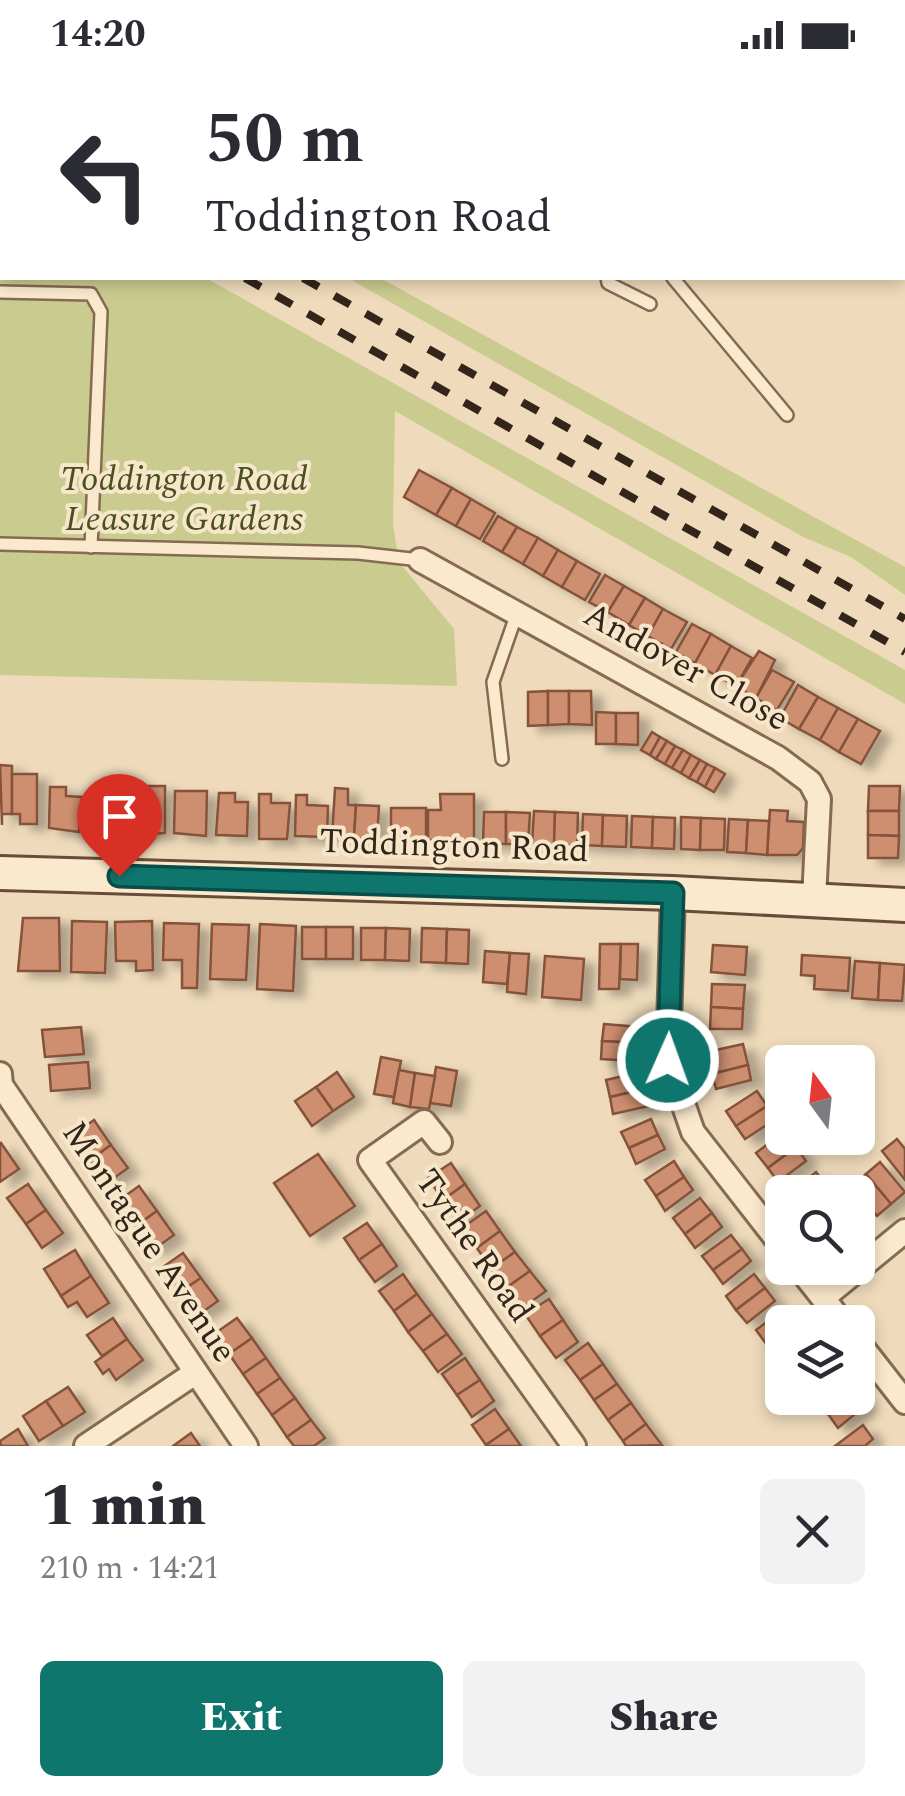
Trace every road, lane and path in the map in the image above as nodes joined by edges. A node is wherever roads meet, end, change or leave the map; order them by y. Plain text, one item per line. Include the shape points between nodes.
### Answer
1 (608, 280) edge
2 (675, 280) edge
3 (0, 292) edge
4 (650, 304) dead end
5 (787, 415) dead end
6 (0, 544) edge
7 (91, 546) junction
8 (420, 560) joint
9 (517, 612) junction
10 (502, 759) dead end
11 (0, 873) edge
12 (673, 893) junction
13 (814, 899) junction
14 (905, 906) edge
15 (0, 1074) edge
16 (440, 1142) dead end
17 (765, 1224) edge
18 (905, 1231) edge
19 (813, 1285) edge
20 (823, 1298) junction
21 (829, 1305) edge
22 (875, 1364) edge
23 (195, 1372) junction
24 (905, 1402) edge
25 (86, 1446) edge
26 (246, 1446) edge
27 (574, 1446) edge

1 - 4 lane
2 - 5 lane
3 - 7 lane via 92,294 101,312
6 - 7 lane
7 - 8 lane
8 - 9 street, Andover Close
9 - 10 lane via 493,682
9 - 13 street, Andover Close via 810,782 819,800
11 - 12 main road, Toddington Road
12 - 13 main road, Toddington Road
12 - 17 street via 668,1060 694,1132
13 - 14 main road, Toddington Road
15 - 23 street, Montague Avenue via 0,1084
16 - 27 street, Tythe Road via 424,1122 370,1160
18 - 20 street
19 - 20 street
20 - 21 street
22 - 24 street
23 - 25 street
23 - 26 street, Montague Avenue

